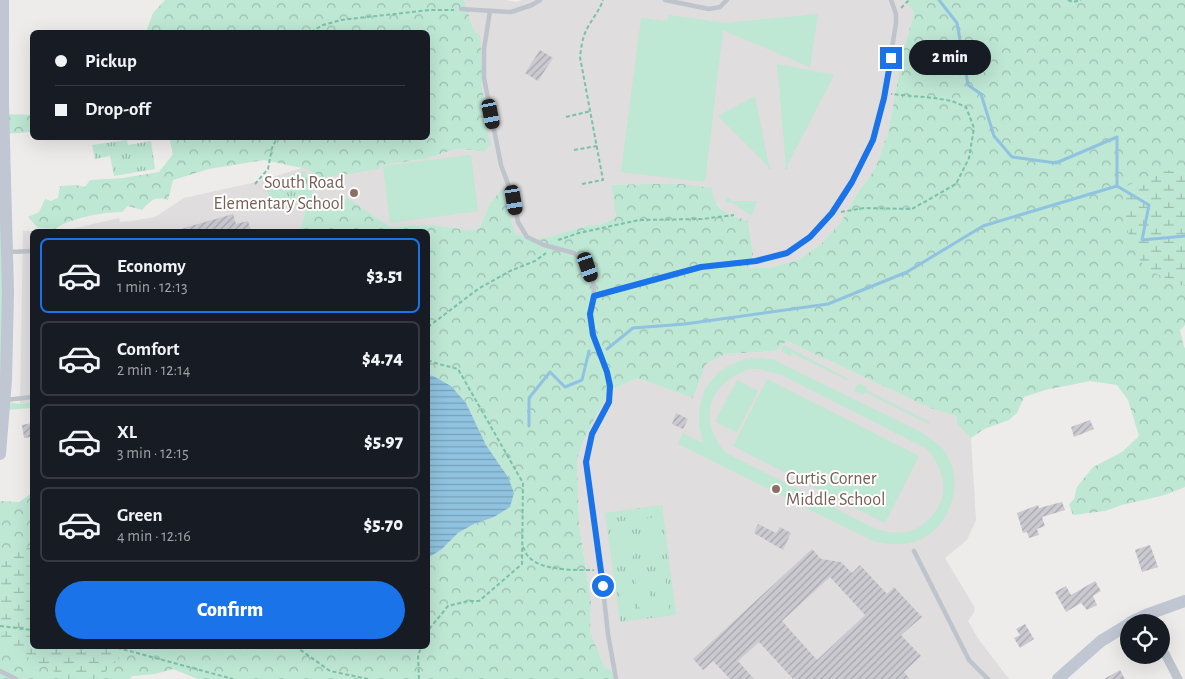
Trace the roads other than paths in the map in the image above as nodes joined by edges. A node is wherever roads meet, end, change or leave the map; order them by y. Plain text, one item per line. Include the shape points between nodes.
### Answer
1 (3, 0) edge
2 (540, 0) edge
3 (665, 0) edge
4 (727, 0) edge
5 (891, 0) edge
6 (461, 9) road end
7 (490, 11) junction
8 (3, 229) edge
9 (30, 251) edge
10 (6, 253) junction
11 (594, 296) junction
12 (30, 397) edge
13 (5, 400) junction
14 (0, 454) edge
15 (914, 551) dead end
16 (1185, 601) edge
17 (1158, 614) edge
18 (1120, 630) edge
19 (1170, 663) edge
20 (0, 671) edge
21 (16, 679) edge
22 (616, 679) edge
23 (988, 679) edge
24 (1058, 679) edge
25 (1178, 679) edge

1 - 8 street via 6,202
2 - 7 lane via 511,12
3 - 4 lane via 709,9 720,7
5 - 11 lane via 896,23 885,93 873,140 832,213 810,237 787,253 756,261 701,267
6 - 7 lane
7 - 11 lane via 484,49 484,78 501,165 518,222 527,238 574,253 588,267
8 - 10 street
9 - 10 lane
10 - 13 street
11 - 22 lane via 590,314 593,335 610,386 609,402 592,434 586,462
12 - 13 lane
13 - 14 street
15 - 23 lane via 969,660
16 - 17 street
18 - 24 street
19 - 25 street
20 - 21 lane

